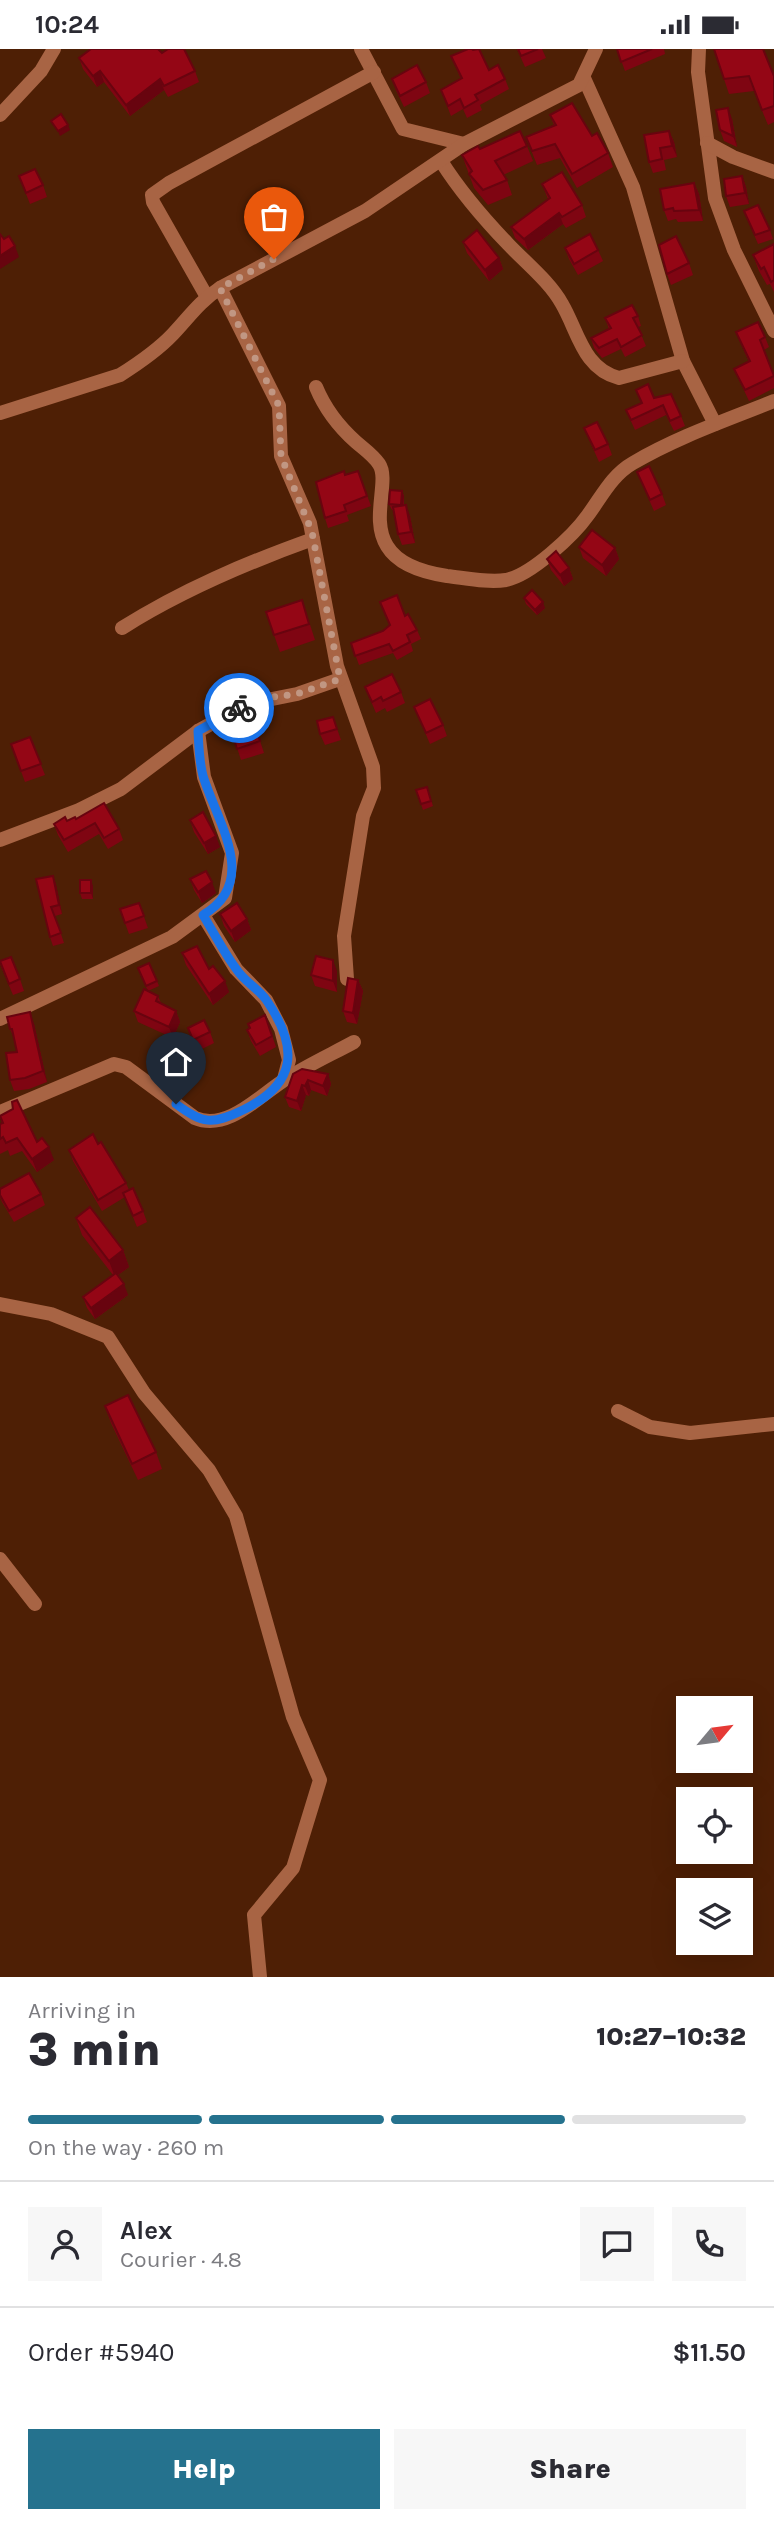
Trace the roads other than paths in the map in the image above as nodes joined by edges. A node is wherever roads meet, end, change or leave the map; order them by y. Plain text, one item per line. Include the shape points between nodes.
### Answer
1 (361, 49) edge
2 (596, 49) edge
3 (698, 49) edge
4 (51, 51) edge
5 (374, 72) junction
6 (584, 78) junction
7 (0, 115) edge
8 (707, 143) junction
9 (464, 144) junction
10 (441, 160) junction
11 (774, 171) edge
12 (220, 288) junction
13 (207, 297) junction
14 (774, 331) edge
15 (683, 361) junction
16 (316, 387) dead end
17 (774, 401) edge
18 (0, 413) edge
19 (715, 424) junction
20 (313, 539) junction
21 (122, 628) dead end
22 (340, 679) junction
23 (198, 731) junction
24 (0, 840) edge
25 (203, 915) junction
26 (347, 979) edge
27 (0, 1019) edge
28 (354, 1042) dead end
29 (284, 1080) junction
30 (0, 1112) edge
31 (0, 1304) edge
32 (618, 1411) dead end
33 (774, 1424) edge
34 (0, 1559) edge
35 (34, 1604) dead end
36 (260, 1977) edge

1 - 5 street
2 - 6 street
3 - 8 street
4 - 7 street via 28,86
5 - 9 street via 403,129
5 - 13 street via 152,195
6 - 9 street via 572,90
6 - 15 street via 633,187
8 - 11 street
8 - 14 street via 719,214
9 - 10 street
10 - 12 street via 365,211
10 - 15 street via 466,198 551,289 581,349 611,376 626,378
12 - 13 street
12 - 20 street via 279,406 281,456
13 - 18 street via 151,355 120,375
15 - 19 street
16 - 19 street via 341,429 381,466 379,520 387,548 425,572 450,576 506,580 523,572 573,533 616,475
17 - 19 street
20 - 21 street via 166,600
20 - 22 street
22 - 23 street via 297,694 258,699
22 - 26 street via 362,731 374,779 363,816 344,936
23 - 24 street via 121,789
23 - 25 street via 204,777 227,836 232,866 225,898
25 - 27 street via 147,951
25 - 29 street via 236,969 266,1000 277,1021 288,1049
28 - 29 street
29 - 30 street via 252,1105 207,1122 126,1067 114,1064
31 - 36 street via 51,1314 108,1337 144,1393 209,1470 242,1531 293,1717 320,1784 293,1868 254,1915
32 - 33 street via 650,1427 691,1433
34 - 35 street

